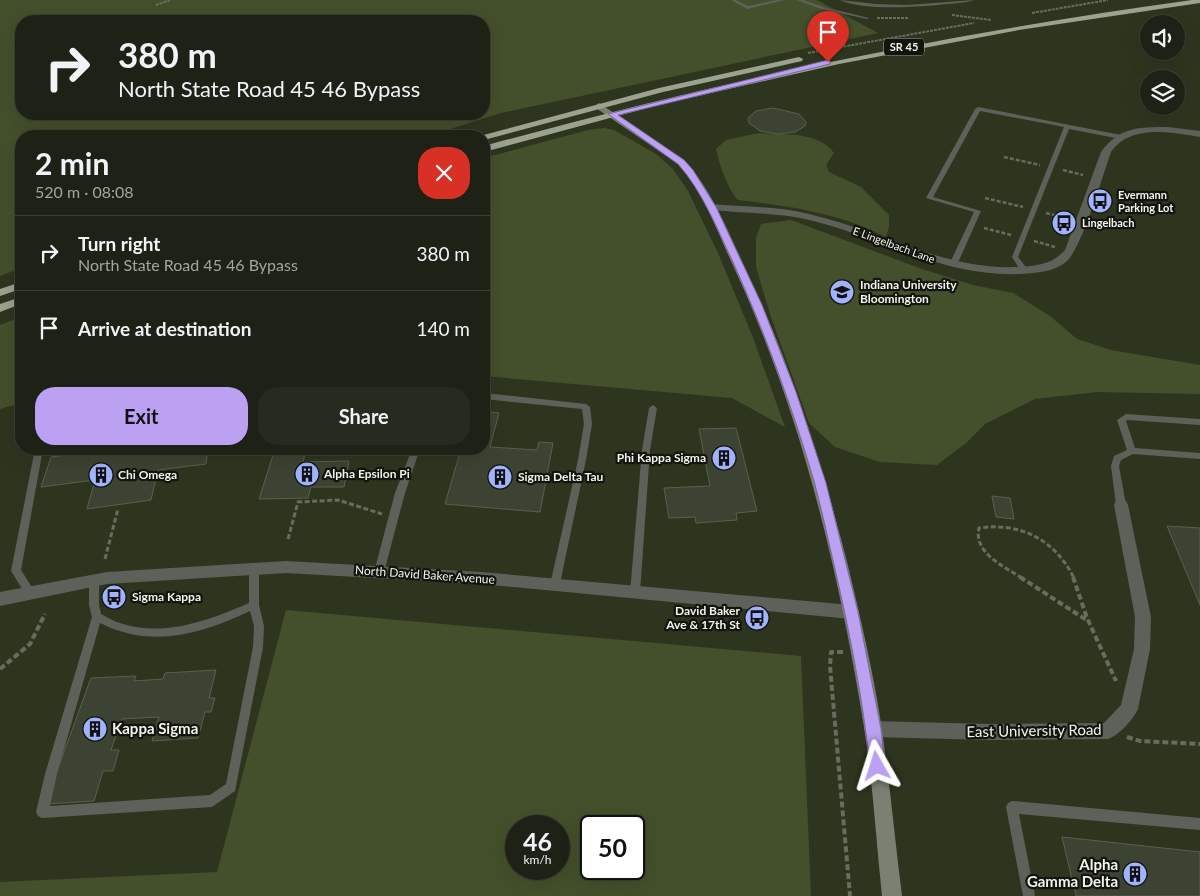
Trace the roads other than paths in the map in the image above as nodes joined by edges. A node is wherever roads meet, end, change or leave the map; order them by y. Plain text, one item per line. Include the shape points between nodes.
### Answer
1 (733, 0) edge
2 (782, 0) edge
3 (799, 0) edge
4 (842, 0) edge
5 (972, 0) edge
6 (1200, 0) edge
7 (867, 18) dead end
8 (809, 57) dead end
9 (599, 106) junction
10 (612, 114) junction
11 (1067, 126) junction
12 (1200, 134) edge
13 (490, 135) edge
14 (1121, 137) junction
15 (490, 147) edge
16 (711, 207) junction
17 (953, 265) junction
18 (1025, 271) junction
19 (15, 287) edge
20 (0, 293) edge
21 (15, 302) edge
22 (0, 308) edge
23 (490, 397) edge
24 (653, 408) dead end
25 (1200, 422) edge
26 (1132, 451) junction
27 (38, 455) edge
28 (414, 455) edge
29 (1200, 456) edge
30 (1122, 506) joint
31 (254, 570) junction
32 (378, 572) junction
33 (94, 580) junction
34 (555, 585) junction
35 (30, 592) junction
36 (636, 593) junction
37 (0, 599) edge
38 (254, 605) junction
39 (851, 612) junction
40 (97, 617) junction
41 (873, 729) junction
42 (1200, 824) edge
43 (892, 896) edge
44 (1029, 896) edge

1 - 2 lane via 747,8
3 - 7 lane
4 - 5 lane via 912,7
6 - 10 highway, SR 45 via 1050,21 897,48 782,72
8 - 9 highway
9 - 10 main road
9 - 13 highway
10 - 15 highway, SR 45
10 - 16 main road via 681,162
11 - 14 lane
11 - 17 lane via 978,108 929,198 978,211
11 - 18 lane via 1015,257
12 - 14 street via 1154,130
14 - 18 street, E Lingelbach Lane via 1106,152 1070,251 1062,262
16 - 17 street, E Lingelbach Lane via 808,216
16 - 39 main road via 757,305 791,392 820,483
17 - 18 street, E Lingelbach Lane via 986,271
19 - 20 highway
21 - 22 highway
23 - 34 lane via 586,407 588,424 582,460
24 - 36 lane via 646,450
25 - 26 lane via 1126,417 1121,420
26 - 29 lane
26 - 30 lane via 1117,458 1115,466
27 - 35 lane via 16,571
28 - 32 lane
30 - 41 street, East University Road via 1143,617 1142,648 1129,709 1108,731
31 - 32 street, North David Baker Avenue via 286,567
31 - 33 street, North David Baker Avenue
31 - 38 lane
32 - 34 street, North David Baker Avenue
33 - 35 street, North David Baker Avenue
33 - 40 lane
34 - 36 street, North David Baker Avenue
35 - 37 street, North David Baker Avenue
36 - 39 street, North David Baker Avenue
38 - 40 lane via 205,627 182,632 124,629
38 - 40 lane via 259,626 258,647 231,786 212,800 42,812
39 - 41 main road
41 - 43 main road
42 - 44 lane via 1012,807

